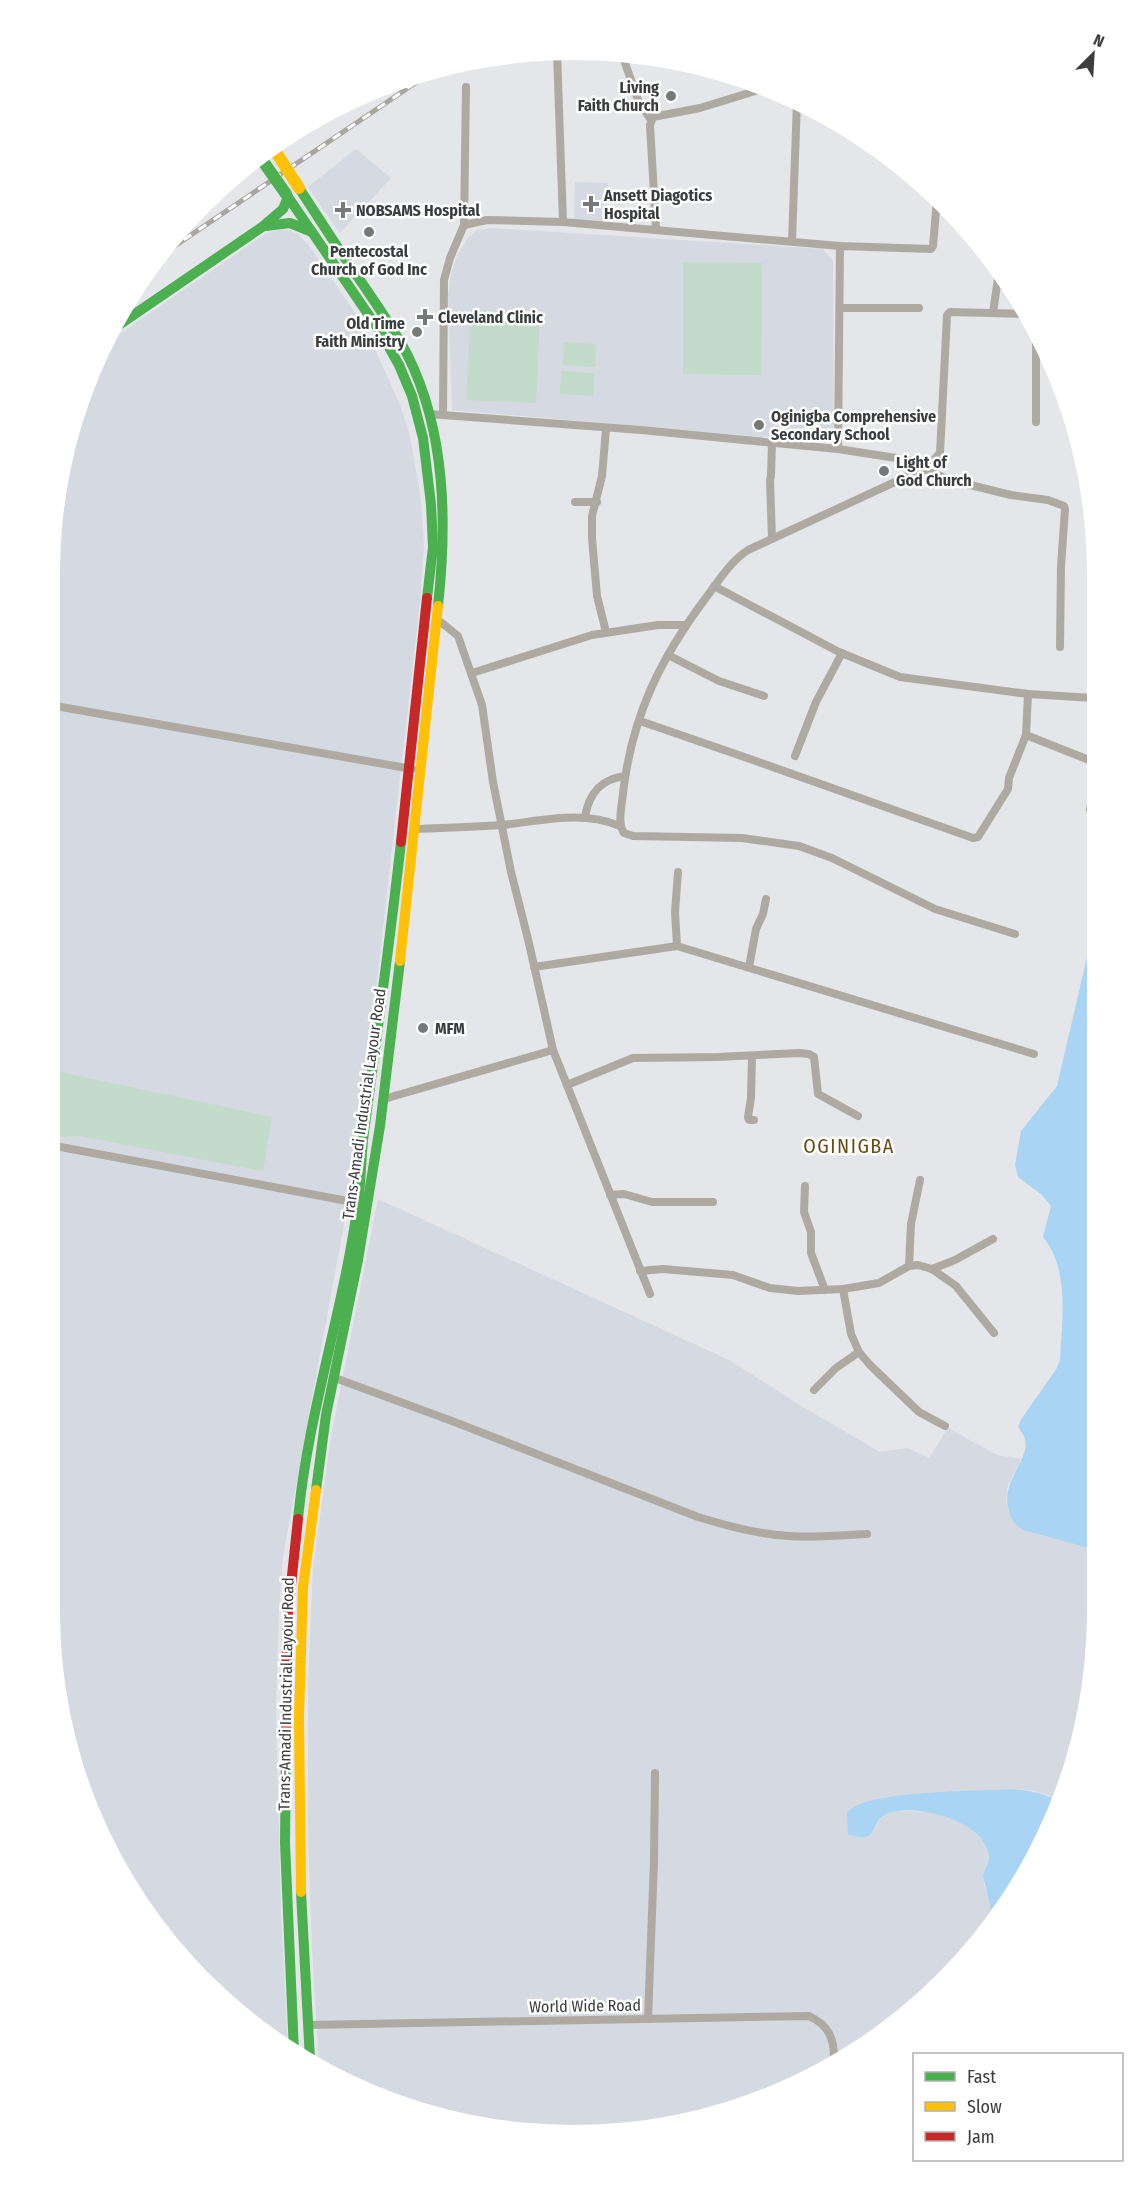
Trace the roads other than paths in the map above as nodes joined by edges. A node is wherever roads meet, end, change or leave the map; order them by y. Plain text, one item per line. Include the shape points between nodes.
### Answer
1 (557, 60) edge
2 (625, 63) edge
3 (466, 87) dead end
4 (752, 92) edge
5 (797, 111) edge
6 (651, 120) junction
7 (277, 155) edge
8 (265, 164) edge
9 (287, 196) junction
10 (936, 209) edge
11 (562, 222) junction
12 (464, 225) junction
13 (262, 226) junction
14 (656, 229) junction
15 (312, 232) junction
16 (792, 241) junction
17 (840, 246) junction
18 (997, 284) edge
19 (840, 308) junction
20 (919, 308) dead end
21 (993, 313) junction
22 (1016, 315) edge
23 (128, 318) edge
24 (1036, 350) edge
25 (429, 414) junction
26 (443, 415) junction
27 (1036, 422) dead end
28 (606, 429) junction
29 (772, 443) junction
30 (838, 449) junction
31 (923, 469) junction
32 (575, 502) dead end
33 (597, 502) junction
34 (772, 539) junction
35 (714, 586) junction
36 (437, 620) junction
37 (686, 625) junction
38 (606, 633) junction
39 (1060, 647) dead end
40 (842, 653) junction
41 (668, 654) junction
42 (472, 673) junction
43 (1028, 694) junction
44 (764, 696) dead end
45 (1087, 698) edge
46 (60, 707) edge
47 (640, 721) junction
48 (1026, 735) junction
49 (795, 756) dead end
50 (1087, 759) edge
51 (415, 770) junction
52 (625, 777) junction
53 (585, 817) junction
54 (501, 825) junction
55 (620, 826) junction
56 (414, 829) junction
57 (678, 872) dead end
58 (766, 899) dead end
59 (1015, 934) dead end
60 (677, 946) junction
61 (534, 967) junction
62 (749, 968) junction
63 (553, 1050) junction
64 (1034, 1054) dead end
65 (752, 1056) junction
66 (567, 1085) junction
67 (384, 1099) junction
68 (858, 1116) dead end
69 (754, 1120) dead end
70 (60, 1147) edge
71 (920, 1180) dead end
72 (805, 1186) dead end
73 (610, 1195) junction
74 (713, 1202) dead end
75 (358, 1203) junction
76 (993, 1239) dead end
77 (909, 1266) junction
78 (932, 1269) junction
79 (640, 1271) junction
80 (843, 1289) junction
81 (825, 1290) junction
82 (650, 1294) dead end
83 (994, 1333) dead end
84 (859, 1352) junction
85 (335, 1378) junction
86 (814, 1390) dead end
87 (945, 1426) dead end
88 (867, 1534) dead end
89 (287, 1623) junction
90 (302, 1624) junction
91 (655, 1773) dead end
92 (648, 2019) junction
93 (308, 2025) junction
94 (294, 2041) edge
95 (310, 2051) edge
96 (834, 2054) edge

1 - 11 street
2 - 6 street via 638,100
3 - 12 street
4 - 6 street
5 - 16 street
6 - 14 street
7 - 25 main road, Trans-Amadi Industrial Layour Road, bridge via 396,335 411,363
8 - 9 main road, Trans-Amadi Industrial Layour Road, bridge
9 - 13 main road via 283,209
9 - 15 main road, Trans-Amadi Industrial Layour Road
10 - 17 street via 931,249
11 - 12 street via 487,220
11 - 14 street
12 - 26 street via 444,280
13 - 15 main road via 290,223
13 - 23 main road
14 - 16 street
15 - 51 main road, Trans-Amadi Industrial Layour Road via 394,356 412,400 427,462 433,547
16 - 17 street
17 - 19 street
18 - 21 street
19 - 20 street
19 - 30 street
21 - 22 street
21 - 31 street via 948,315 940,453
24 - 27 street
25 - 26 street
25 - 36 main road, Trans-Amadi Industrial Layour Road via 443,491
26 - 28 street
28 - 29 street
28 - 33 street
29 - 30 street
29 - 34 street
30 - 31 street via 909,460
31 - 34 street
31 - 39 street via 982,489 1064,506
32 - 33 street
33 - 38 street via 592,516 592,538 597,596
34 - 35 street via 740,556
35 - 37 street
35 - 40 street
36 - 42 street via 459,636
36 - 51 main road, Trans-Amadi Industrial Layour Road
37 - 38 street
37 - 41 street
38 - 42 street
40 - 43 street via 904,678
40 - 49 street via 816,702
41 - 44 street via 719,681
41 - 47 street via 652,682
42 - 54 street via 484,716
43 - 45 street
43 - 48 street
46 - 51 street
47 - 48 street via 973,838 978,837 1008,789
47 - 52 street via 634,730
48 - 50 street
51 - 56 main road, Trans-Amadi Industrial Layour Road
51 - 75 main road, Trans-Amadi Industrial Layour Road
52 - 53 street via 608,779 598,788
52 - 55 street
53 - 54 street
53 - 55 street
54 - 56 street
54 - 61 street
55 - 59 street via 624,833 633,836 742,838 799,846 935,909
56 - 67 main road, Trans-Amadi Industrial Layour Road
57 - 60 street
58 - 62 street
60 - 61 street
60 - 62 street
61 - 63 street
62 - 64 street
63 - 66 street
63 - 67 street
65 - 66 street via 633,1058
65 - 68 street via 809,1054 816,1061 818,1095
65 - 69 street via 748,1118
66 - 73 street
67 - 85 main road, Trans-Amadi Industrial Layour Road
70 - 75 street
71 - 77 street via 911,1224
72 - 81 street via 804,1212 811,1232 811,1253
73 - 74 street via 624,1194 652,1202
73 - 79 street
75 - 89 main road, Trans-Amadi Industrial Layour Road via 299,1504
76 - 78 street
77 - 78 street
77 - 80 street via 879,1283
78 - 83 street via 956,1286
79 - 81 street via 687,1270 733,1275 780,1290
79 - 82 street
80 - 81 street
80 - 84 street via 851,1334
84 - 86 street
84 - 87 street via 919,1412
85 - 88 street via 698,1517 791,1536
85 - 90 main road, Trans-Amadi Industrial Layour Road via 318,1469
89 - 90 main road
89 - 94 main road, Trans-Amadi Industrial Layour Road via 285,1843
90 - 93 main road, Trans-Amadi Industrial Layour Road via 299,1807
91 - 92 street
92 - 93 street, World Wide Road
92 - 96 street, World Wide Road via 809,2016 829,2030
93 - 95 main road, Trans-Amadi Industrial Layour Road

